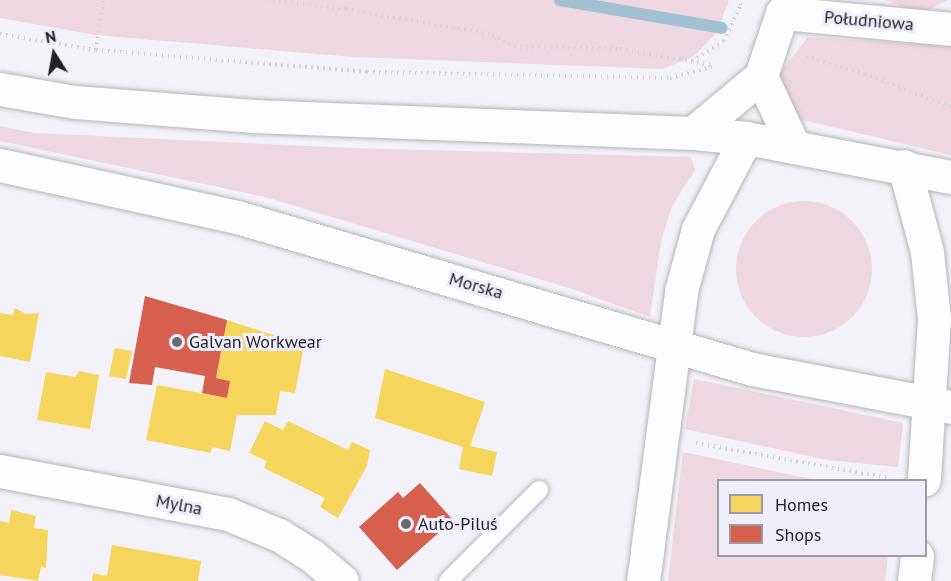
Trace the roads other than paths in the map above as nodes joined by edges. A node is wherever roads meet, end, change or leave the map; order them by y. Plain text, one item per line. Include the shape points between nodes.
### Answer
1 (785, 4) edge
2 (951, 29) edge
3 (761, 76) junction
4 (0, 89) edge
5 (693, 133) junction
6 (746, 138) junction
7 (794, 147) junction
8 (0, 165) edge
9 (904, 165) junction
10 (951, 177) edge
11 (674, 348) junction
12 (941, 405) edge
13 (0, 471) edge
14 (910, 479) edge
15 (539, 490) dead end
16 (917, 557) edge
17 (645, 566) edge
18 (342, 581) edge
19 (448, 581) edge
20 (914, 581) edge

1 - 2 main road, Południowa
1 - 3 main road, Południowa
3 - 5 main road
3 - 7 main road
4 - 5 main road via 75,102 253,116
5 - 6 main road
6 - 7 main road
6 - 11 main road via 698,229 681,291
7 - 9 main road
8 - 11 main road, Morska via 237,217 578,315
9 - 10 main road
9 - 12 main road via 927,252
11 - 12 main road, Morska via 752,369
11 - 17 main road
12 - 14 main road
13 - 18 main road, Mylna via 228,514 279,535
15 - 19 lane
16 - 20 main road

